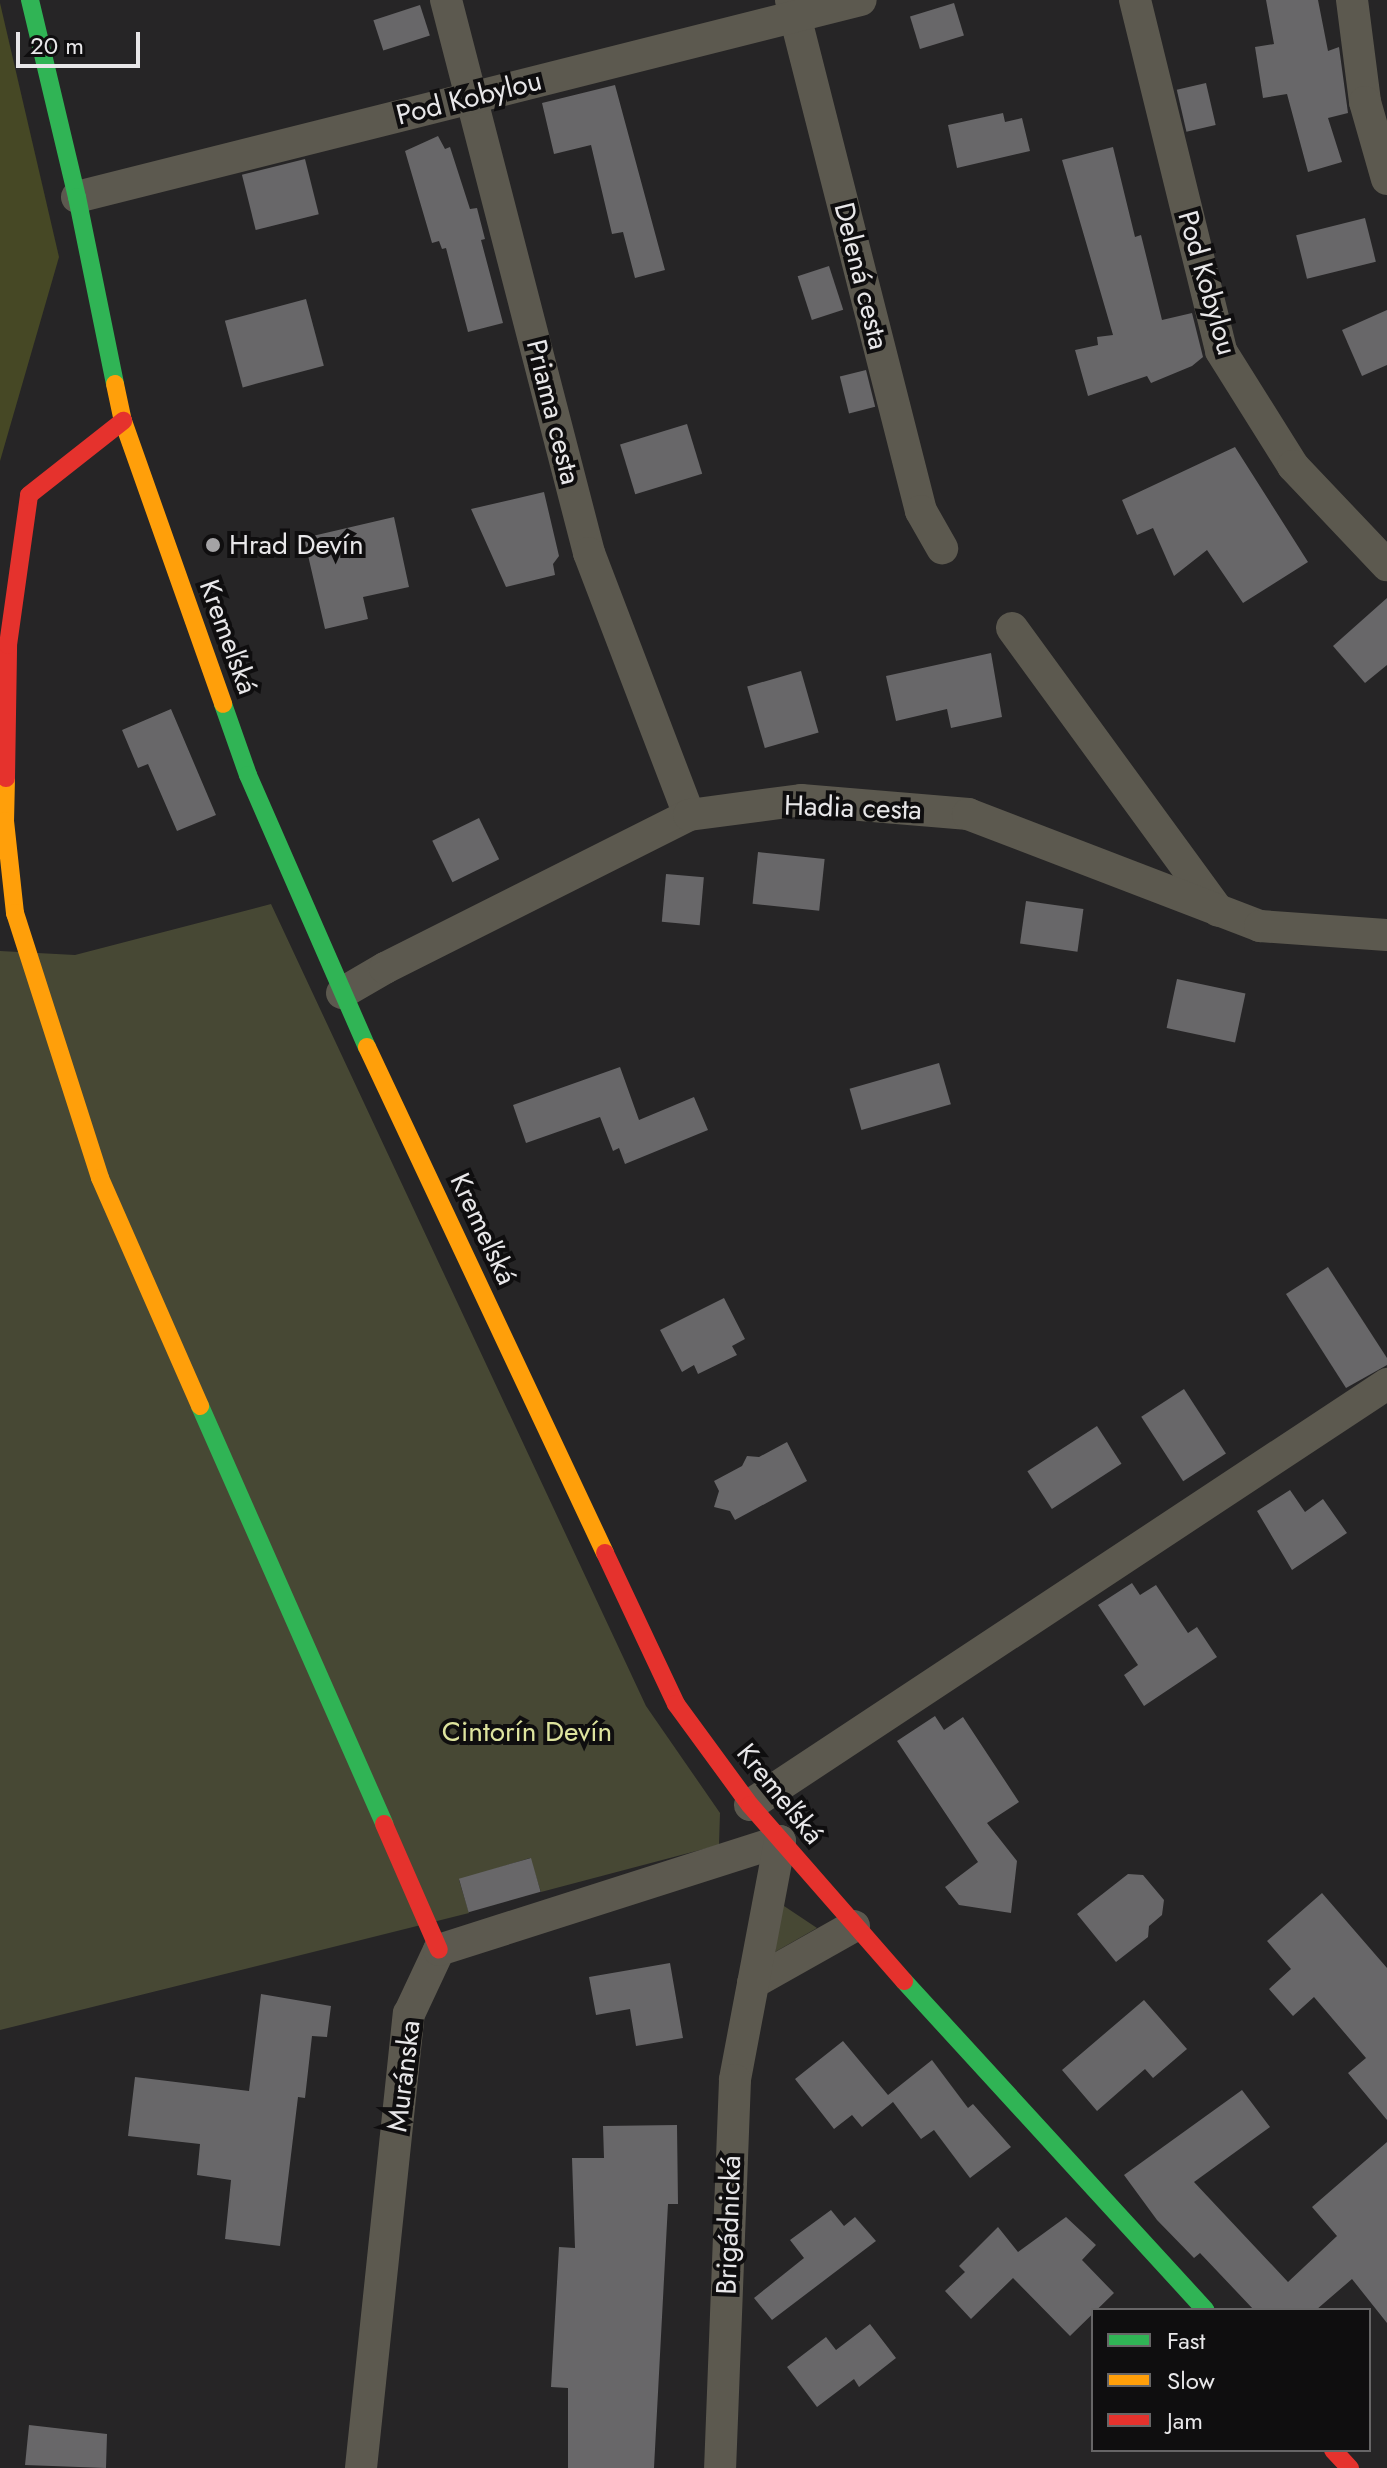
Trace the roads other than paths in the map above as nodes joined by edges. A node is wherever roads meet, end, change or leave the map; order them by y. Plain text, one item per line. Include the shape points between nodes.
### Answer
1 (30, 0) edge
2 (446, 0) edge
3 (861, 0) edge
4 (1135, 0) edge
5 (1352, 0) edge
6 (793, 8) edge
7 (472, 98) junction
8 (1387, 179) edge
9 (77, 197) junction
10 (123, 421) junction
11 (942, 548) dead end
12 (1387, 565) edge
13 (1012, 628) dead end
14 (689, 815) junction
15 (1218, 911) junction
16 (1387, 935) edge
17 (342, 993) junction
18 (1387, 1384) edge
19 (750, 1805) junction
20 (780, 1841) junction
21 (854, 1926) junction
22 (439, 1950) junction
23 (753, 1983) junction
24 (1203, 2308) edge
25 (1335, 2452) edge
26 (361, 2468) edge
27 (720, 2468) edge
28 (1350, 2468) edge

1 - 9 street, Kremeľská
2 - 7 street, Priama cesta
3 - 6 street, Pod Kobylou
4 - 12 street, Pod Kobylou via 1221,351 1293,466
5 - 8 street via 1365,102
6 - 7 street, Pod Kobylou
6 - 11 street, Delená cesta via 921,511
7 - 9 street, Pod Kobylou
7 - 14 street, Priama cesta via 589,553
9 - 10 street, Kremeľská
10 - 17 street, Kremeľská via 248,775
10 - 22 street via 29,495 8,645 5,821 15,913 100,1178
13 - 15 street
14 - 15 street, Hadia cesta via 801,800 968,814
14 - 17 street, Hadia cesta
15 - 16 street, Hadia cesta via 1260,926
17 - 19 street, Kremeľská via 676,1704
18 - 19 street
19 - 20 street, Kremeľská
20 - 21 street, Kremeľská
20 - 22 street
20 - 23 street, Brigádnická
21 - 23 street
21 - 24 street, Kremeľská
22 - 26 street, Muránska via 409,2014
23 - 27 street, Brigádnická via 735,2080
25 - 28 street

